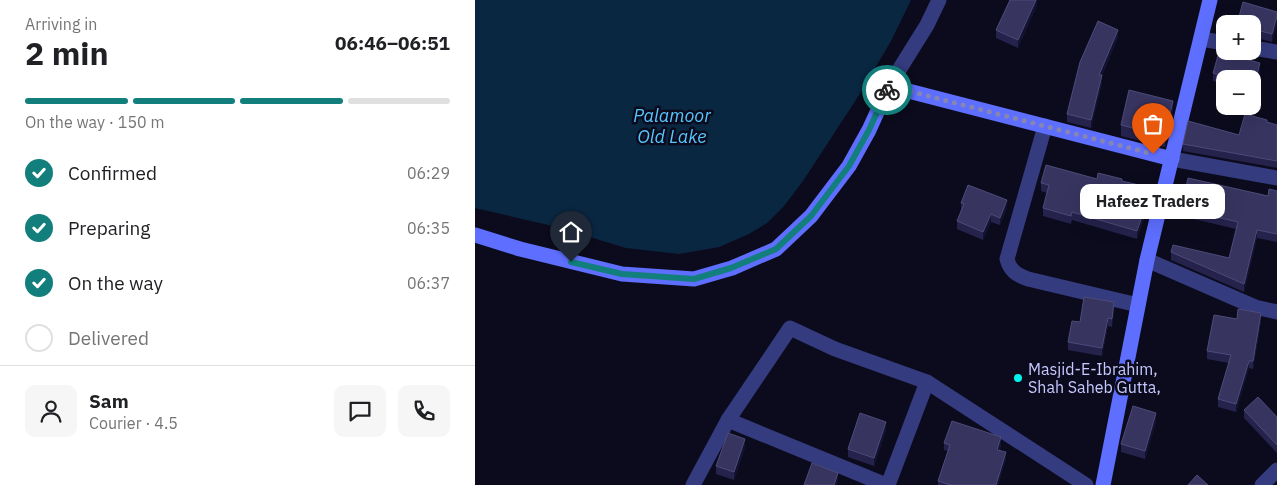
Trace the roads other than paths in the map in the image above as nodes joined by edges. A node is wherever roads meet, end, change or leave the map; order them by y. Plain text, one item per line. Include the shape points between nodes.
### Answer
1 (939, 0) edge
2 (1210, 0) edge
3 (1201, 39) junction
4 (1216, 42) edge
5 (1261, 49) edge
6 (1277, 52) edge
7 (889, 86) junction
8 (1045, 126) junction
9 (1171, 158) junction
10 (1277, 178) edge
11 (475, 235) edge
12 (1147, 260) junction
13 (1138, 305) junction
14 (1277, 312) edge
15 (927, 382) junction
16 (728, 420) junction
17 (1277, 470) edge
18 (693, 485) edge
19 (887, 485) edge
20 (1085, 485) edge
21 (1103, 485) edge
22 (1262, 485) edge

1 - 7 street
2 - 3 street
3 - 4 street
3 - 9 street
5 - 6 street
7 - 8 street
7 - 11 street via 849,166 811,216 776,249 731,268 694,279 622,274
8 - 9 street
8 - 13 street via 1007,259 1009,267 1028,279
9 - 10 street
9 - 12 street
12 - 13 street
12 - 14 street via 1255,307
13 - 21 street
15 - 16 street via 835,349 790,328
15 - 19 street
15 - 20 street
16 - 18 street
16 - 19 street
17 - 22 street

